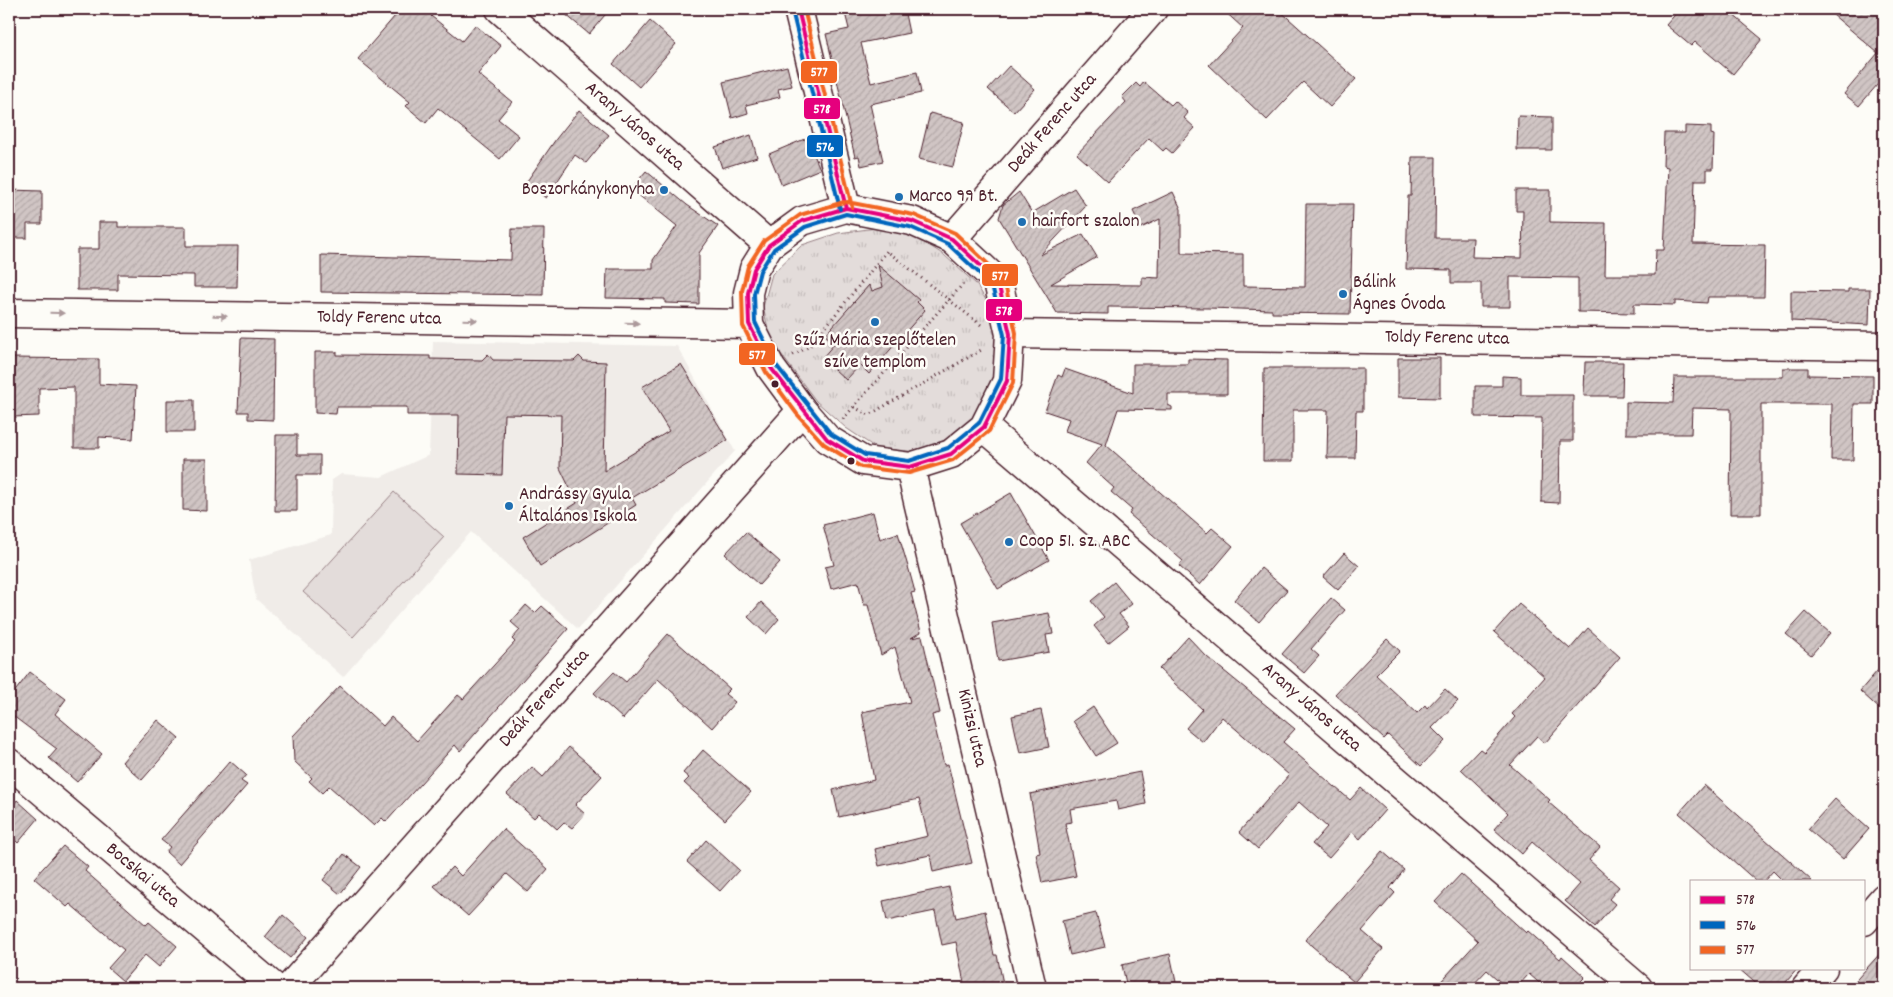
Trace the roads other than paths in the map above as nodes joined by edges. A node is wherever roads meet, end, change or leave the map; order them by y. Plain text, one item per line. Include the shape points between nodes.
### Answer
1 (500, 9) edge
2 (798, 9) edge
3 (1153, 9) edge
4 (846, 208) junction
5 (952, 239) junction
6 (769, 245) junction
7 (9, 313) edge
8 (749, 324) junction
9 (1005, 336) junction
10 (1884, 346) edge
11 (802, 410) junction
12 (984, 427) junction
13 (910, 467) junction
14 (9, 763) edge
15 (1884, 898) edge
16 (1866, 919) edge
17 (1821, 970) edge
18 (275, 988) edge
19 (289, 988) edge
20 (1032, 988) edge
21 (1638, 988) edge
22 (1806, 988) edge

1 - 6 street, Arany János utca
2 - 4 street
3 - 5 street, Deák Ferenc utca
4 - 5 street via 912,221
4 - 6 street via 802,221
5 - 9 street via 998,282
6 - 8 street via 754,269 748,293
7 -> 8 street, Toldy Ferenc utca
8 - 11 street via 770,368
9 - 10 street, Toldy Ferenc utca
9 - 12 street via 1007,381
11 - 13 street via 827,439 863,461
11 - 19 street, Deák Ferenc utca
12 - 13 street via 951,454
12 - 21 street, Arany János utca
13 - 20 street, Kinizsi utca
14 - 18 street, Bocskai utca
15 - 16 street
17 - 22 street

